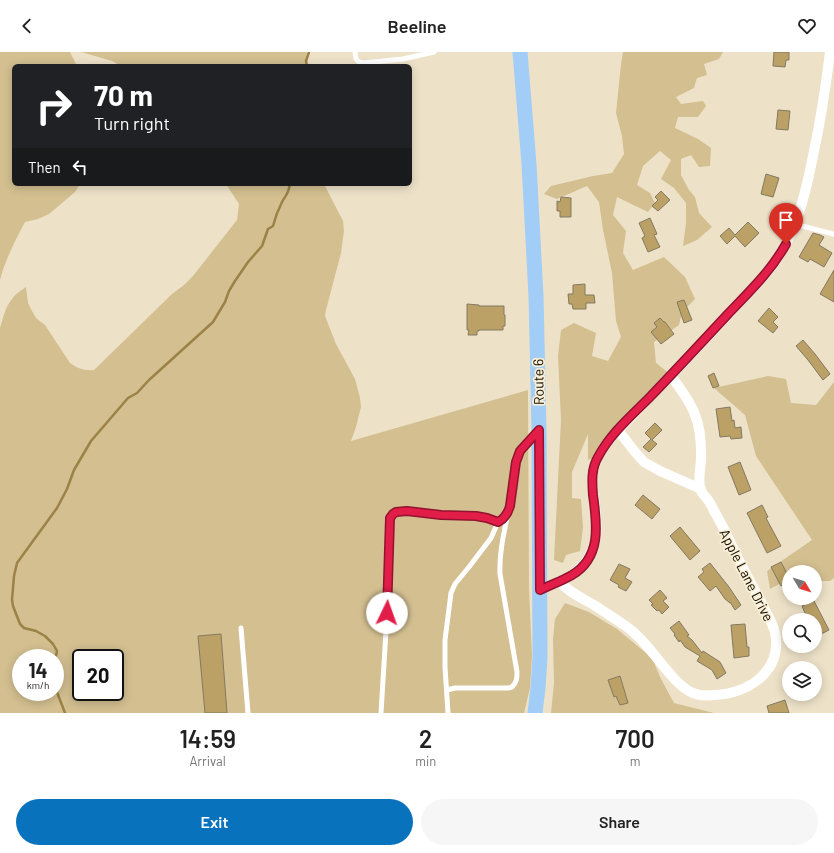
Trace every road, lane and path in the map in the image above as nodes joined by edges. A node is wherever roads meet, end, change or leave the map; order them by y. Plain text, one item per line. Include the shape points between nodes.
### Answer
1 (356, 52) edge
2 (434, 52) edge
3 (520, 52) edge
4 (830, 52) edge
5 (421, 54) edge
6 (794, 224) junction
7 (834, 234) edge
8 (671, 376) junction
9 (539, 430) junction
10 (618, 430) junction
11 (701, 489) junction
12 (508, 512) junction
13 (498, 522) junction
14 (559, 582) junction
15 (540, 590) junction
16 (241, 628) dead end
17 (447, 690) junction
18 (248, 713) edge
19 (381, 713) edge
20 (448, 713) edge
21 (535, 713) edge

1 - 5 lane via 356,59 363,63 403,59
2 - 5 lane
3 - 9 main road, Route 6 via 536,296
4 - 6 street via 808,178
6 - 7 lane
6 - 8 street via 779,256 763,277
8 - 10 street
8 - 11 street via 695,413 701,432
9 - 12 lane via 520,451
9 - 15 main road, Route 6
10 - 11 street via 644,462
10 - 14 street via 604,446 594,467 592,487 597,528 594,547 584,565
11 - 14 street, Apple Lane Drive via 717,515 775,632 773,660 765,674 756,682 729,694 706,696 689,691 676,681 631,630 564,588
12 - 13 lane
12 - 17 lane via 500,574 517,672 516,681 508,688
13 - 17 lane via 491,538 450,593 445,640
13 - 19 lane via 476,516 420,512 396,512 391,515
14 - 15 street
15 - 21 main road, Route 6 via 540,657
16 - 18 lane
17 - 20 lane

